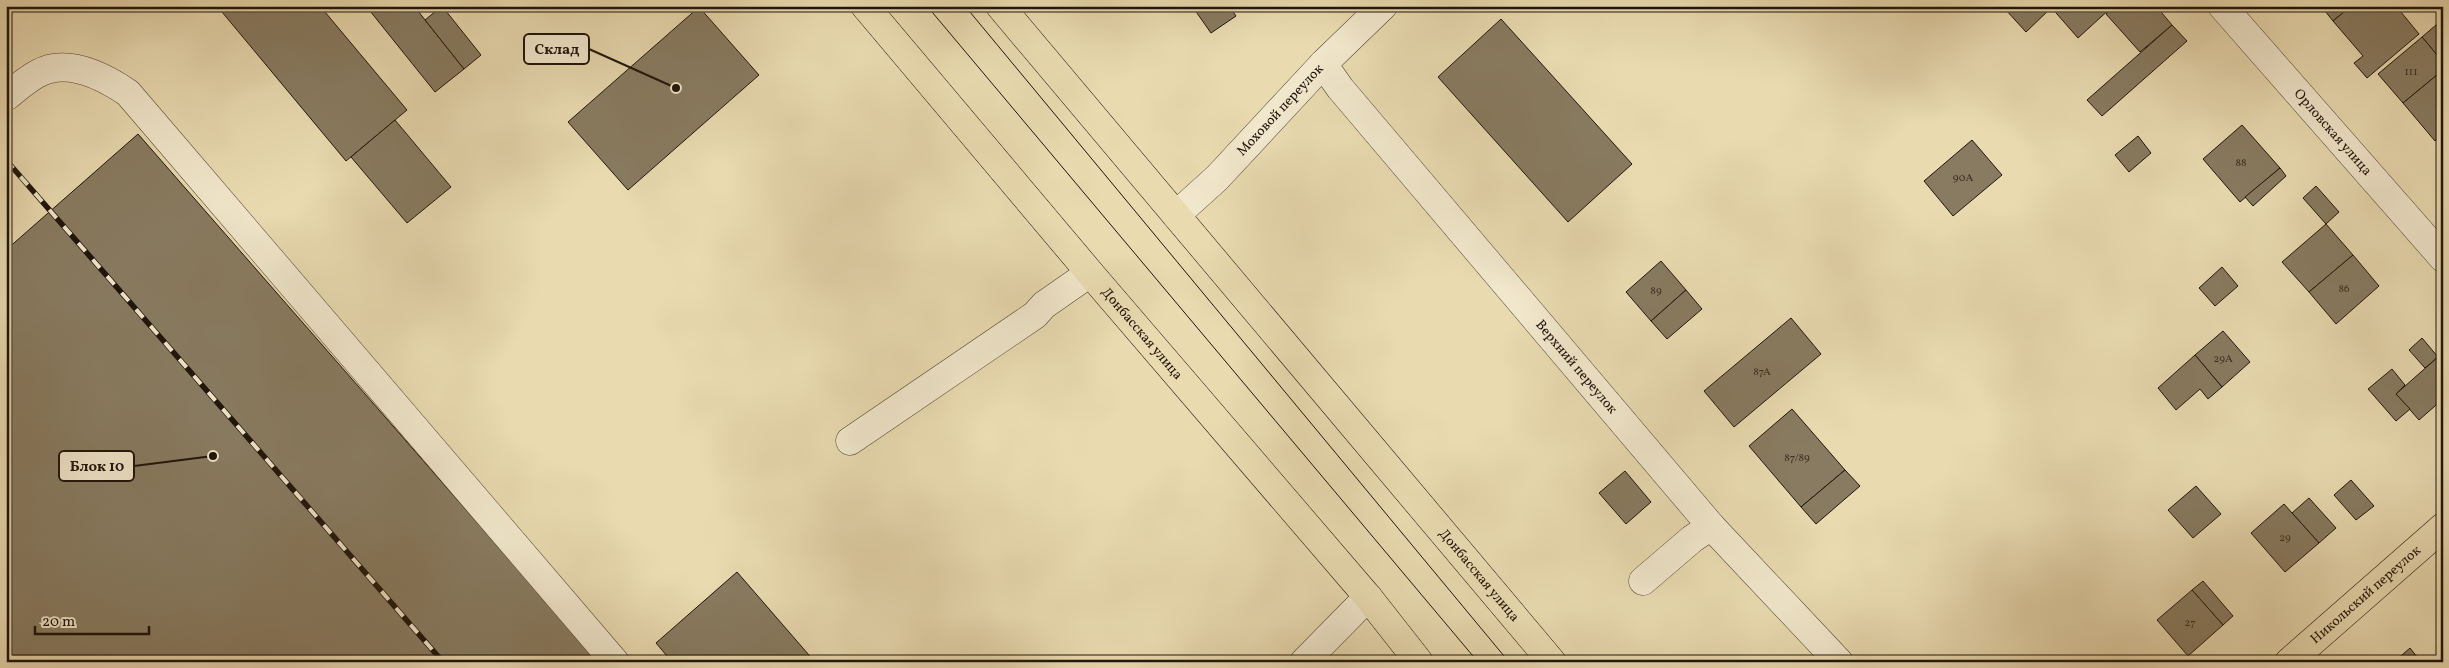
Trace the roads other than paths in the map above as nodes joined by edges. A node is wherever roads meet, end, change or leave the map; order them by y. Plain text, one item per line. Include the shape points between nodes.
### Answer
1 (864, 6) edge
2 (1000, 6) edge
3 (1383, 6) edge
4 (2222, 6) edge
5 (1323, 64) junction
6 (6, 97) edge
7 (1176, 215) junction
8 (2443, 258) edge
9 (1090, 273) junction
10 (850, 441) dead end
11 (1711, 526) junction
12 (2443, 527) edge
13 (1643, 581) dead end
14 (1368, 597) junction
15 (616, 662) edge
16 (1304, 662) edge
17 (1419, 662) edge
18 (1552, 662) edge
19 (1839, 662) edge
20 (2289, 662) edge

1 - 9 main road, Донбасская улица
2 - 7 main road, Донбасская улица
3 - 5 street, Моховой переулок
4 - 8 street, Орловская улица
5 - 7 street, Моховой переулок via 1217,178
5 - 11 street, Верхний переулок
6 - 15 street via 39,73 64,66 110,80 128,93
7 - 18 main road, Донбасская улица
9 - 10 street
9 - 14 main road, Донбасская улица
11 - 13 street
11 - 19 street, Верхний переулок
12 - 20 main road, Никольский переулок
14 - 16 street
14 - 17 main road, Донбасская улица

